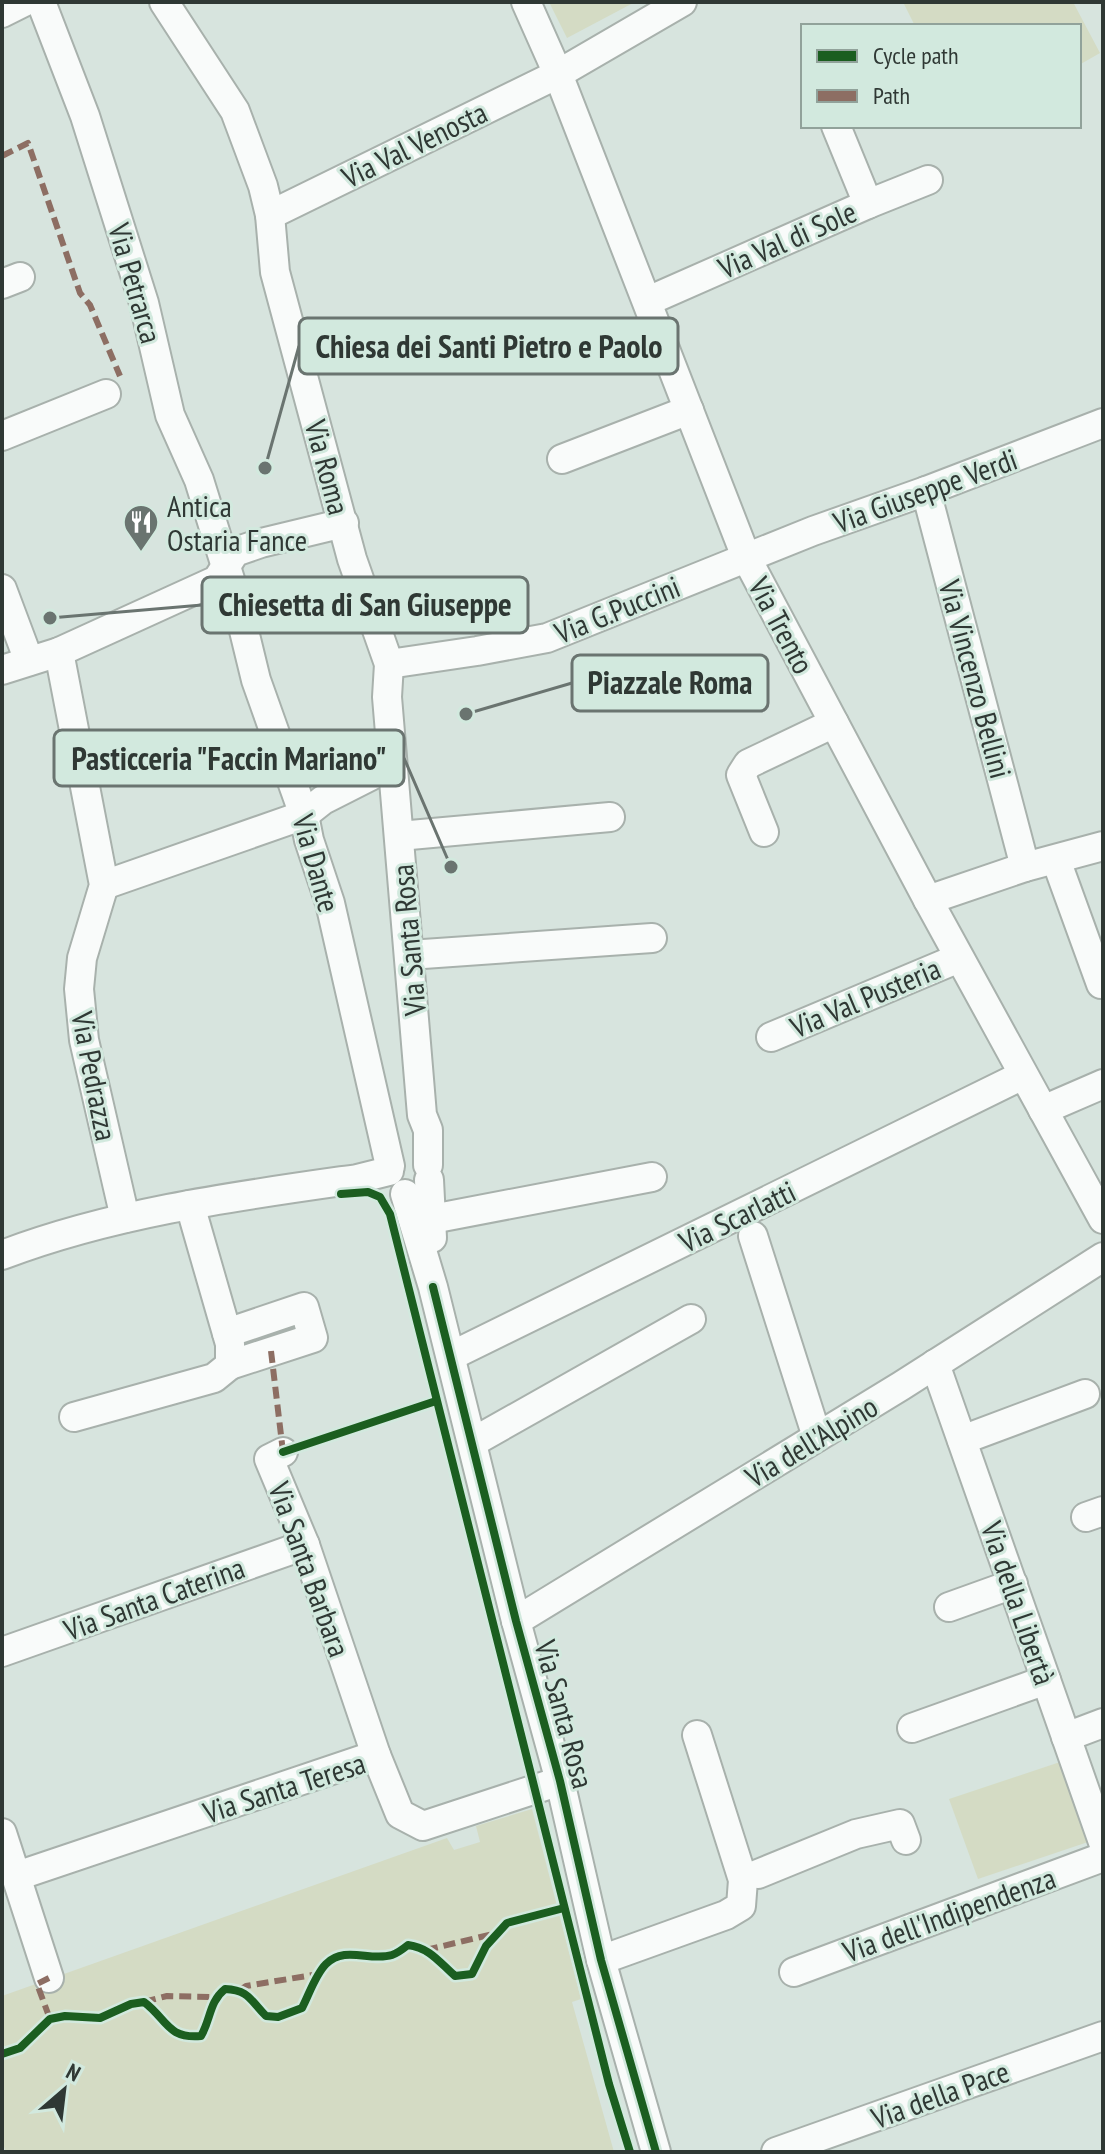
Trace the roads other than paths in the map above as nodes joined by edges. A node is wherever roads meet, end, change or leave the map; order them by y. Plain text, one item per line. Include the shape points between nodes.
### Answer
1 (24, 2) edge
2 (41, 2) edge
3 (164, 2) edge
4 (526, 2) edge
5 (682, 2) edge
6 (2, 13) edge
7 (558, 74) junction
8 (837, 128) edge
9 (928, 180) dead end
10 (868, 204) junction
11 (270, 215) junction
12 (648, 301) junction
13 (106, 394) dead end
14 (689, 410) junction
15 (1103, 423) edge
16 (2, 436) edge
17 (562, 459) dead end
18 (926, 491) junction
19 (344, 523) junction
20 (746, 557) junction
21 (226, 565) junction
22 (4, 595) edge
23 (59, 652) junction
24 (29, 661) junction
25 (389, 664) junction
26 (2, 670) edge
27 (834, 723) junction
28 (392, 765) junction
29 (304, 815) junction
30 (610, 817) dead end
31 (764, 832) dead end
32 (399, 836) junction
33 (1103, 846) edge
34 (1056, 860) junction
35 (1025, 867) junction
36 (104, 885) junction
37 (928, 900) junction
38 (652, 938) dead end
39 (409, 955) junction
40 (959, 958) junction
41 (1101, 984) dead end
42 (771, 1037) dead end
43 (1023, 1075) junction
44 (1103, 1084) edge
45 (1043, 1110) junction
46 (404, 1173) junction
47 (652, 1177) dead end
48 (190, 1205) junction
49 (125, 1218) junction
50 (432, 1219) junction
51 (1103, 1219) edge
52 (753, 1236) dead end
53 (2, 1255) edge
54 (1103, 1257) edge
55 (433, 1287) junction
56 (691, 1319) dead end
57 (227, 1333) junction
58 (451, 1356) junction
59 (935, 1364) junction
60 (230, 1365) junction
61 (1085, 1394) dead end
62 (74, 1417) dead end
63 (817, 1437) junction
64 (962, 1440) junction
65 (473, 1442) junction
66 (283, 1452) dead end
67 (305, 1545) junction
68 (1013, 1584) junction
69 (949, 1607) dead end
70 (516, 1621) junction
71 (2, 1652) edge
72 (1046, 1680) junction
73 (1103, 1723) edge
74 (912, 1728) dead end
75 (697, 1735) dead end
76 (1066, 1737) junction
77 (376, 1755) junction
78 (560, 1781) junction
79 (2, 1833) edge
80 (906, 1840) dead end
81 (1103, 1842) edge
82 (1103, 1857) edge
83 (758, 1874) dead end
84 (17, 1876) junction
85 (601, 1960) junction
86 (794, 1972) dead end
87 (49, 1978) dead end
88 (1103, 2036) edge
89 (656, 2152) edge
90 (776, 2152) edge

1 - 6 street
2 - 21 street, Via Petrarca via 85,116 144,303 170,415 199,480
3 - 11 street, Via Roma via 235,111
4 - 7 street, Via Trento
5 - 7 street, Via Val Venosta
7 - 11 street, Via Val Venosta
7 - 12 street, Via Trento
8 - 10 street
9 - 10 street, Via Val di Sole
10 - 12 street, Via Val di Sole
11 - 19 street, Via Roma via 275,272
12 - 14 street, Via Trento
13 - 16 street
14 - 17 street
14 - 20 street, Via Trento
15 - 18 street, Via Giuseppe Verdi
18 - 20 street, Via Giuseppe Verdi
18 - 35 street, Via Vincenzo Bellini
19 - 21 street via 235,552
19 - 25 street, Via Roma
20 - 25 street, Via G.Puccini via 547,638
20 - 27 street, Via Trento
21 - 23 street via 217,580
21 - 29 street, Via Dante via 256,680
22 - 24 street
23 - 24 street
23 - 36 street, Via Pedrazza
24 - 26 street
25 - 28 street, Via Roma
27 - 31 street via 748,764 741,775
27 - 37 street, Via Trento
28 - 29 street
28 - 32 street, Via Santa Rosa
29 - 36 street
29 - 46 street, Via Dante
30 - 32 street
32 - 39 street, Via Santa Rosa
33 - 34 street
34 - 35 street
34 - 41 street
35 - 37 street
36 - 49 street, Via Pedrazza via 82,958 79,989 84,1040
37 - 40 street, Via Trento
38 - 39 street
39 - 46 street, Via Santa Rosa via 422,1115
40 - 42 street, Via Val Pusteria
40 - 43 street, Via Trento
43 - 45 street, Via Trento
43 - 58 street, Via Scarlatti
44 - 45 street
45 - 51 street, Via Trento
46 - 48 street
46 - 50 street, Via Santa Rosa
46 - 55 street, Via Santa Rosa
47 - 50 street
48 - 49 street
48 - 57 street
49 - 53 street
50 - 55 street, Via Santa Rosa
52 - 63 street
54 - 59 street, Via dell'Alpino
55 - 58 street, Via Santa Rosa
56 - 65 street
57 - 60 street
57 - 60 street via 304,1307 313,1338
58 - 65 street, Via Santa Rosa
59 - 63 street, Via dell'Alpino
59 - 64 street, Via della Libertà
60 - 62 street via 214,1378
61 - 64 street
63 - 70 street, Via dell'Alpino
64 - 68 street, Via della Libertà
65 - 70 street, Via Santa Rosa
66 - 67 street, Via Santa Barbara via 269,1459
67 - 71 street, Via Santa Caterina
67 - 77 street, Via Santa Barbara
68 - 69 street
68 - 72 street, Via della Libertà
70 - 78 street, Via Santa Rosa
72 - 74 street
72 - 76 street, Via della Libertà
73 - 76 street
75 - 85 street via 743,1880 741,1906
76 - 81 street, Via della Libertà
77 - 78 street, Via Santa Teresa via 400,1814 423,1826
77 - 84 street, Via Santa Teresa
78 - 85 street, Via Santa Rosa
79 - 84 street
80 - 83 street via 900,1824 856,1834
82 - 86 street, Via dell'Indipendenza
84 - 87 street
85 - 89 street, Via Santa Rosa
88 - 90 street, Via della Pace

